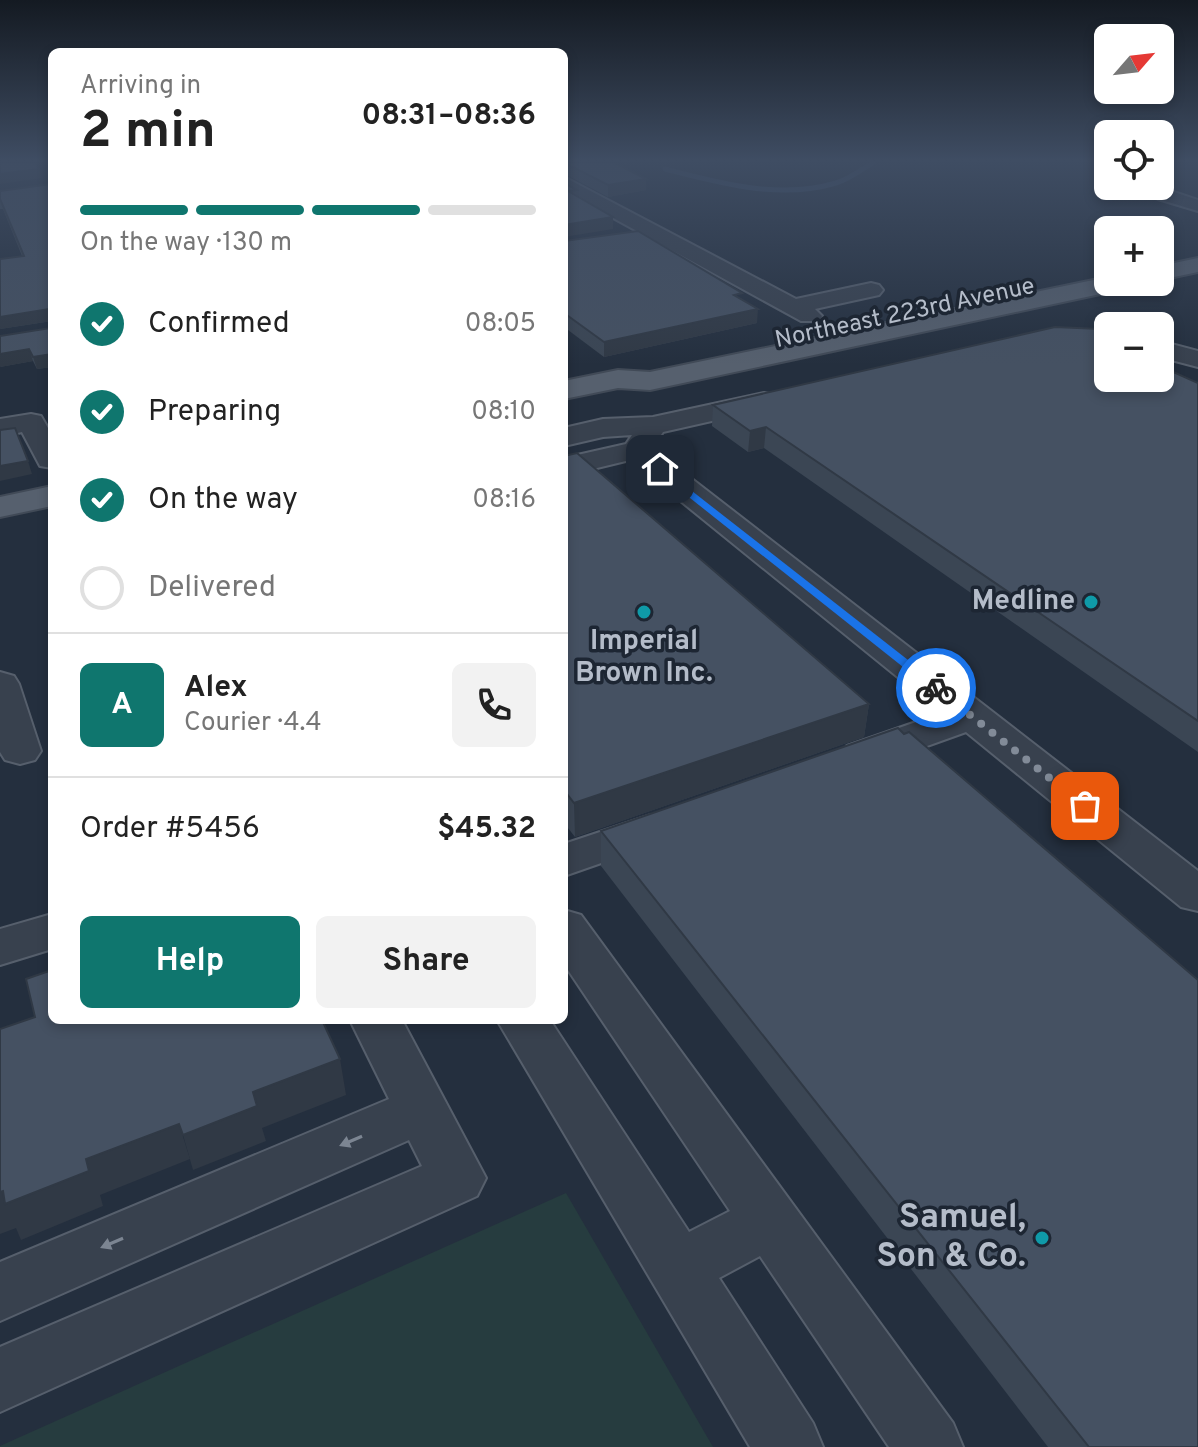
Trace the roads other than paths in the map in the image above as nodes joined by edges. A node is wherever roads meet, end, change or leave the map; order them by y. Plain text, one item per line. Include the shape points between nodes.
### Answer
1 (647, 230) edge
2 (651, 232) junction
3 (625, 236) edge
4 (1198, 253) edge
5 (1174, 258) edge
6 (1198, 265) edge
7 (1174, 270) edge
8 (1094, 275) edge
9 (1094, 287) edge
10 (871, 290) dead end
11 (1174, 353) edge
12 (1198, 359) edge
13 (709, 361) junction
14 (569, 385) edge
15 (793, 394) edge
16 (0, 428) edge
17 (568, 436) edge
18 (644, 438) junction
19 (48, 456) edge
20 (568, 466) edge
21 (48, 497) edge
22 (0, 507) edge
23 (972, 716) junction
24 (826, 768) edge
25 (681, 819) edge
26 (568, 860) edge
27 (1198, 895) edge
28 (48, 932) edge
29 (568, 933) edge
30 (0, 947) edge
31 (378, 1024) edge
32 (526, 1024) edge
33 (422, 1110) junction
34 (770, 1221) junction
35 (678, 1268) junction
36 (0, 1292) edge
37 (0, 1380) edge
38 (789, 1447) edge
39 (929, 1447) edge

1 - 2 street
2 - 3 street
2 - 10 street via 801,312
4 - 5 main road
6 - 7 main road
8 - 13 main road, Northeast 223rd Avenue
9 - 13 main road, Northeast 223rd Avenue
11 - 12 street
13 - 14 main road via 650,381
15 - 18 street
16 - 19 street via 31,422
17 - 18 street via 603,428
18 - 20 street
18 - 23 street
21 - 22 main road
23 - 24 street
23 - 27 street
25 - 26 street
28 - 30 street
29 - 34 street
31 - 33 street
32 - 35 street
33 -> 36 street
33 - 37 street via 457,1178
34 - 35 street
34 - 39 street
35 - 38 street

